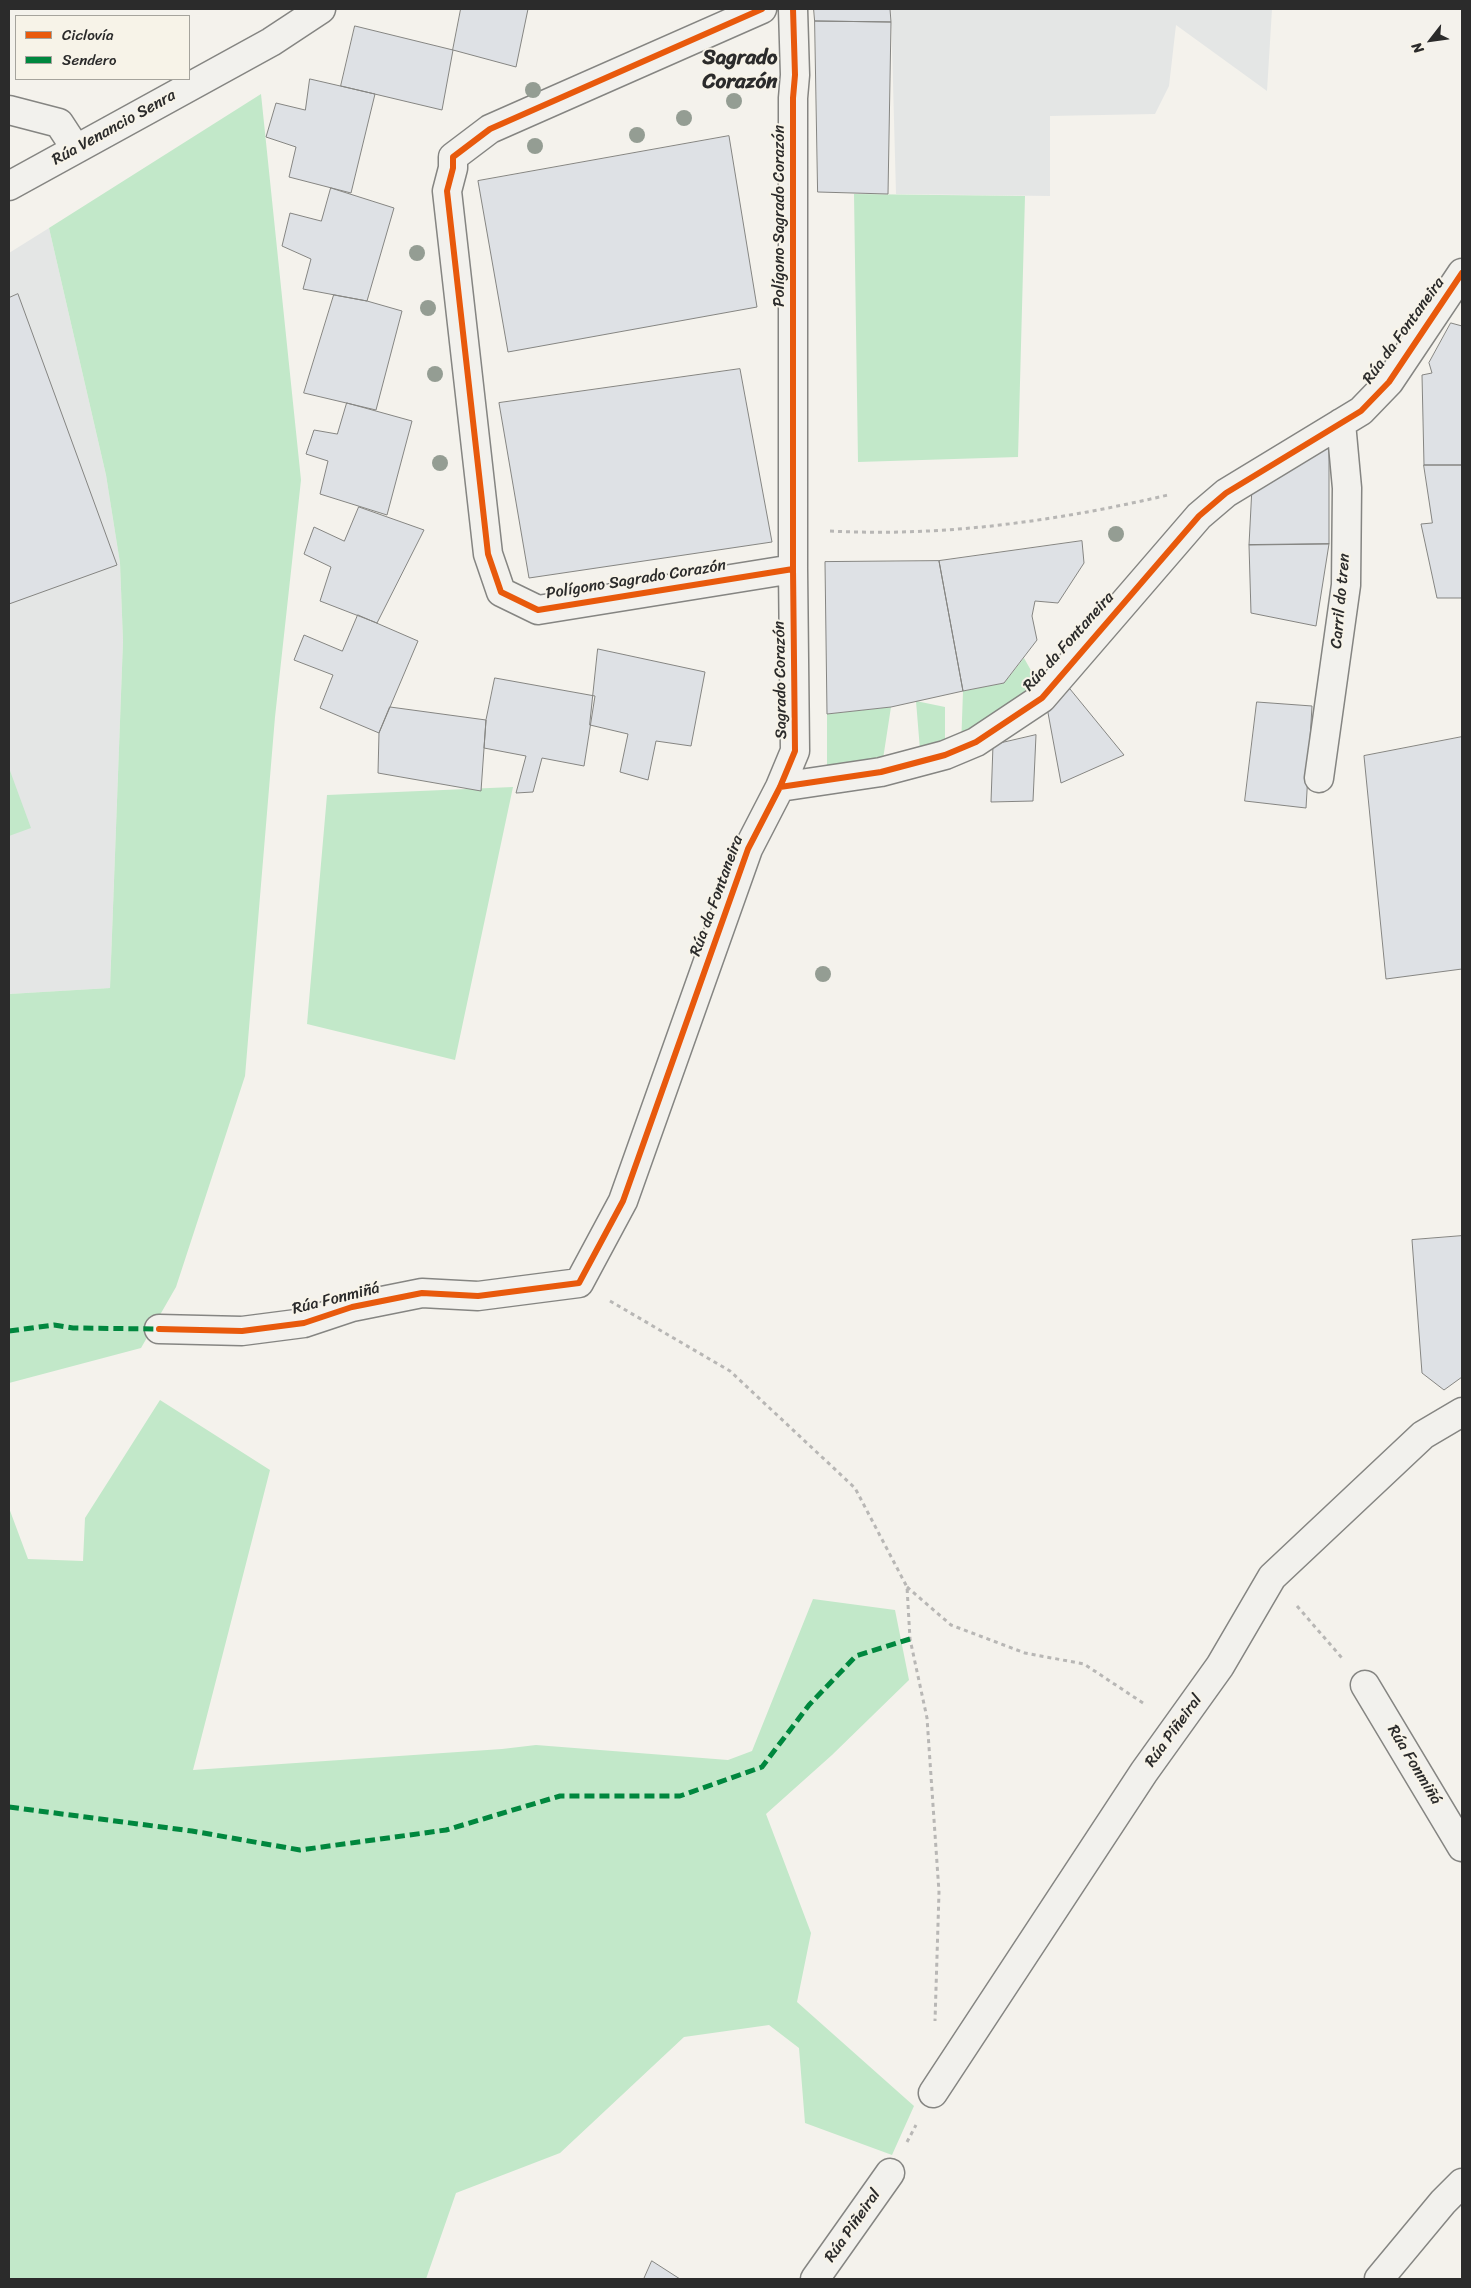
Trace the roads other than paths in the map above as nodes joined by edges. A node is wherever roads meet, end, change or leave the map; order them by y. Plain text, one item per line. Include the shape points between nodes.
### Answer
1 (321, 9) edge
2 (762, 9) edge
3 (793, 9) edge
4 (9, 110) edge
5 (76, 150) junction
6 (9, 186) edge
7 (1462, 273) edge
8 (1341, 423) junction
9 (793, 569) junction
10 (1319, 778) dead end
11 (780, 787) junction
12 (579, 1282) joint
13 (159, 1329) dead end
14 (1462, 1412) edge
15 (1366, 1684) road end
16 (1462, 1847) edge
17 (934, 2093) road end
18 (890, 2174) road end
19 (1462, 2183) edge
20 (815, 2279) edge
21 (1379, 2279) edge

1 - 5 street, Rúa Venancio Senra via 271,42
2 - 9 street, Polígono Sagrado Corazón via 490,129 453,157 446,191 488,554 501,592 538,610
3 - 9 street, Polígono Sagrado Corazón
4 - 5 street via 59,123
5 - 6 street, Rúa Venancio Senra
7 - 8 street, Rúa da Fontaneira via 1388,382 1361,411
8 - 10 street, Carril do tren via 1347,488 1346,585
8 - 11 street, Rúa da Fontaneira via 1226,493 1199,516 1042,698 976,742 945,756 881,772
9 - 11 street, Sagrado Corazón via 795,751
11 - 12 street, Rúa da Fontaneira via 748,849 623,1201
12 - 13 street, Rúa Fonmiñá via 478,1296 422,1293 352,1307 304,1323 242,1331
14 - 17 street, Rúa Piñeiral via 1424,1435 1272,1576 1220,1666 1139,1780
15 - 16 street, Rúa Fonmiñá
18 - 20 street, Rúa Piñeiral
19 - 21 street

